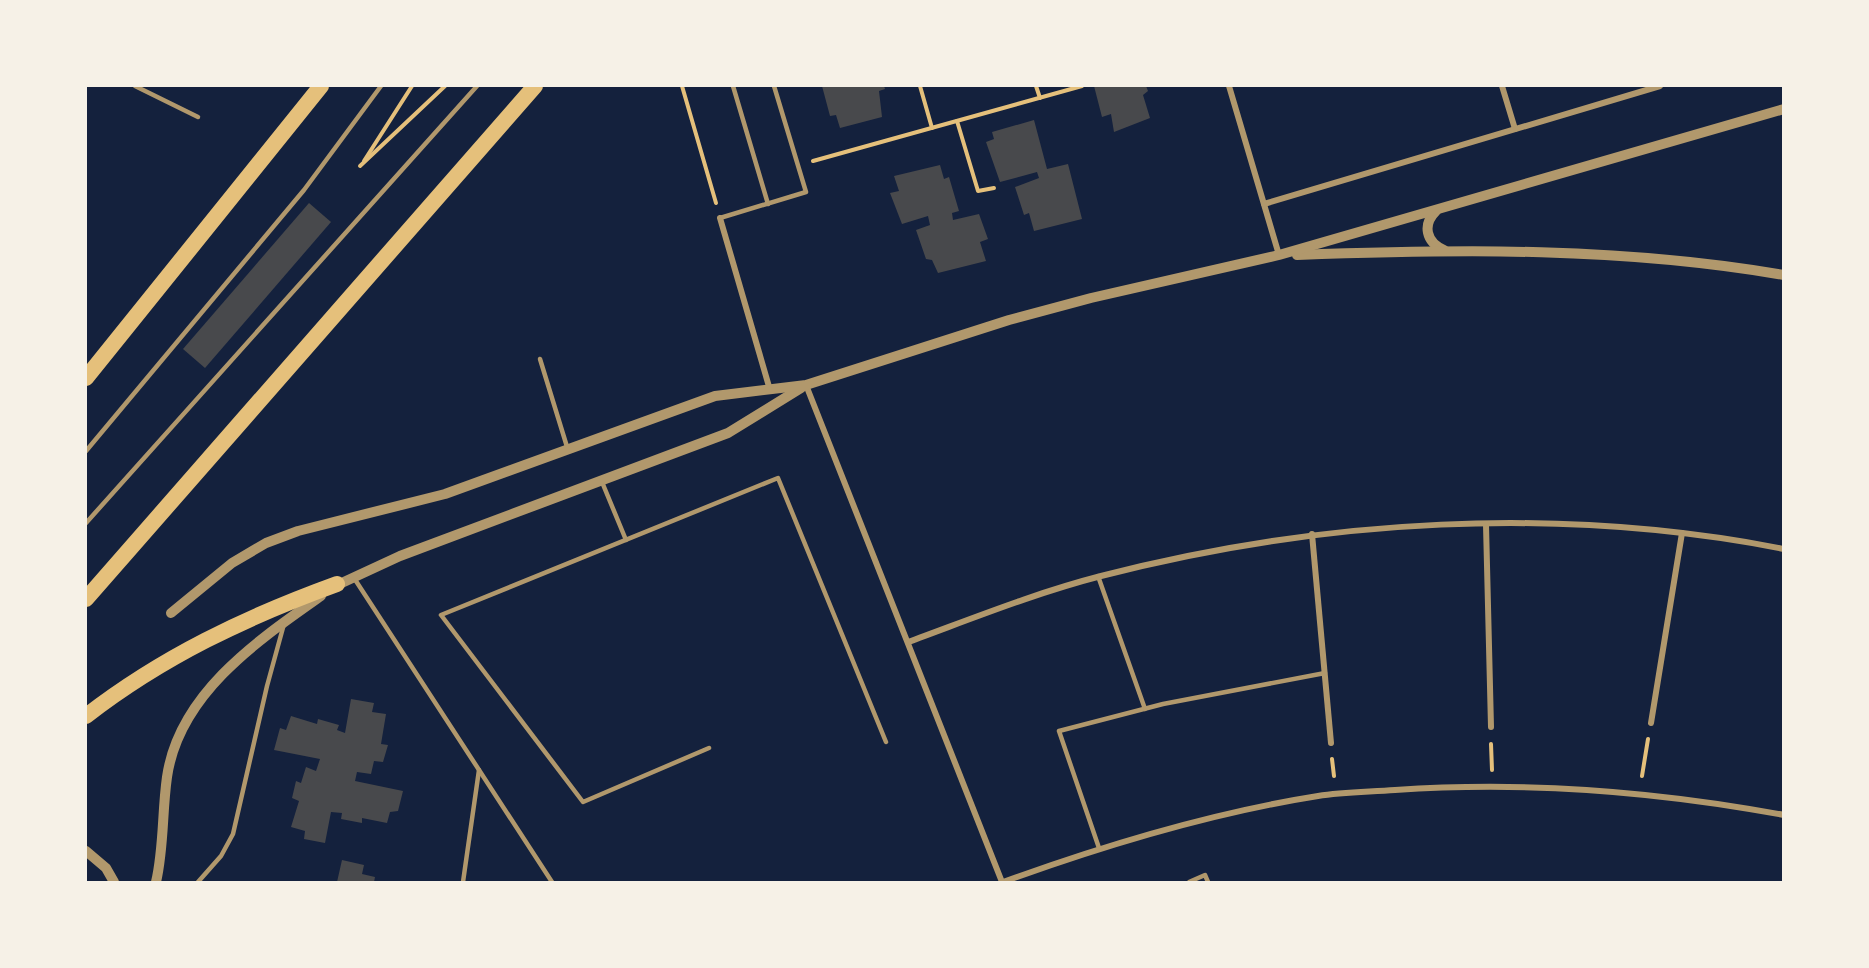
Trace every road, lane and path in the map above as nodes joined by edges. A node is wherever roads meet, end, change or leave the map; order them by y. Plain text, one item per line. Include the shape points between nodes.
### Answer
1 (135, 86) edge
2 (321, 86) edge
3 (381, 86) edge
4 (412, 86) edge
5 (445, 86) edge
6 (477, 86) edge
7 (535, 86) edge
8 (682, 86) edge
9 (733, 86) edge
10 (774, 86) edge
11 (920, 86) edge
12 (1036, 86) edge
13 (1082, 86) edge
14 (1229, 86) edge
15 (1502, 86) edge
16 (1660, 86) edge
17 (1040, 98) junction
18 (1784, 110) edge
19 (198, 117) dead end
20 (957, 121) junction
21 (932, 128) junction
22 (1515, 129) junction
23 (798, 166) junction
24 (994, 188) dead end
25 (768, 204) junction
26 (1264, 204) junction
27 (1436, 210) junction
28 (720, 218) junction
29 (1445, 250) junction
30 (1279, 255) junction
31 (1784, 275) edge
32 (540, 359) dead end
33 (86, 378) edge
34 (806, 385) junction
35 (770, 390) junction
36 (568, 450) junction
37 (86, 451) edge
38 (602, 482) junction
39 (86, 523) edge
40 (1486, 525) junction
41 (1682, 533) junction
42 (1312, 534) junction
43 (626, 540) junction
44 (1784, 549) edge
45 (352, 576) junction
46 (1098, 576) junction
47 (337, 584) junction
48 (86, 599) edge
49 (171, 612) dead end
50 (285, 621) junction
51 (908, 642) junction
52 (1325, 673) junction
53 (1145, 709) junction
54 (86, 716) edge
55 (1651, 723) joint
56 (1491, 727) joint
57 (886, 742) dead end
58 (1331, 743) joint
59 (710, 748) dead end
60 (479, 770) junction
61 (1492, 785) junction
62 (1335, 794) junction
63 (1640, 795) junction
64 (1784, 815) edge
65 (1099, 848) junction
66 (86, 851) edge
67 (1022, 879) edge
68 (114, 882) edge
69 (156, 882) edge
70 (198, 882) edge
71 (463, 882) edge
72 (552, 882) edge
73 (1002, 882) edge
74 (1189, 882) edge
75 (1208, 882) edge

1 - 19 lane
2 - 33 highway
3 - 37 lane via 304,190
4 - 5 path via 360,166
6 - 39 lane
7 - 48 highway
8 - 28 path
9 - 25 lane
10 - 23 lane
11 - 21 path
12 - 17 path
13 - 17 path
14 - 26 street
15 - 22 street
16 - 22 street
17 - 20 path
18 - 27 street
20 - 21 path
20 - 24 path via 978,191
21 - 23 path
22 - 26 street
23 - 25 lane via 806,192
25 - 28 lane
26 - 30 street
27 - 29 street via 1427,224 1427,233 1431,241
27 - 30 street
28 - 35 street
29 - 30 street
29 - 31 street via 1605,254
30 - 34 street via 1009,320
32 - 36 lane
34 - 35 street
34 - 38 street via 728,433
34 - 51 street
35 - 36 street via 715,396
36 - 49 street via 445,494 298,531 266,543 232,563
38 - 43 lane
38 - 45 street
40 - 41 street
40 - 42 street
40 - 56 street
41 - 44 street
41 - 55 street
42 - 46 street
42 - 52 street
43 - 57 lane via 778,478
43 - 59 lane via 441,615 583,802
45 - 47 street
45 - 60 lane
46 - 51 street
46 - 53 lane
47 - 50 street
47 - 54 highway via 213,635 147,672
50 - 69 street via 223,674 178,736 167,777
50 - 70 lane via 233,834 221,856
51 - 73 street
52 - 53 lane
52 - 58 street
53 - 65 lane via 1059,731
55 - 63 path
56 - 61 path
58 - 62 path
60 - 71 lane
60 - 72 lane
61 - 62 street
61 - 63 street
62 - 65 street via 1195,822
63 - 64 street
65 - 67 street
66 - 68 street via 106,868
67 - 73 street
74 - 75 lane via 1205,875

